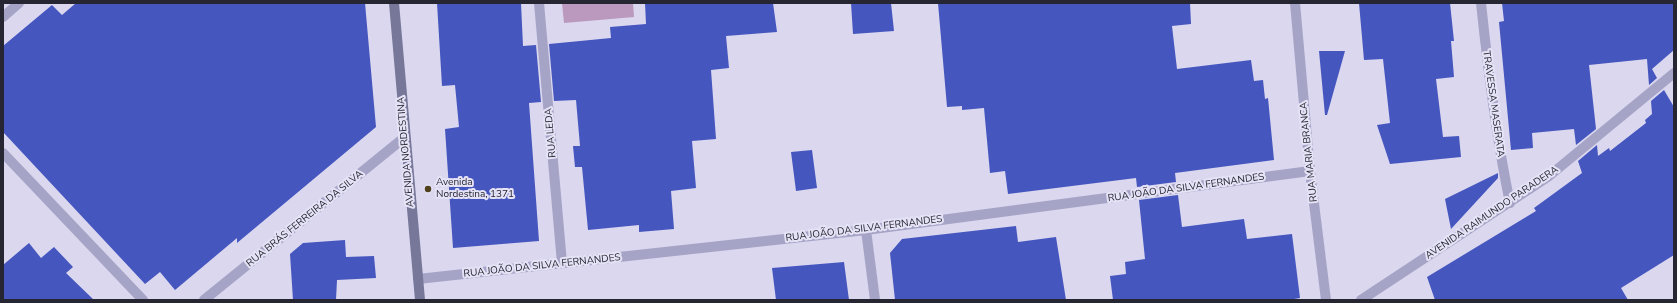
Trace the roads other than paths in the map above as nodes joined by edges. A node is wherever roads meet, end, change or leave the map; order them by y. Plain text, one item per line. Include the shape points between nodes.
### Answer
1 (19, 3) edge
2 (394, 3) edge
3 (539, 3) edge
4 (1295, 3) edge
5 (1480, 3) edge
6 (3, 17) edge
7 (1674, 73) edge
8 (405, 137) junction
9 (3, 154) edge
10 (1310, 171) junction
11 (1510, 203) junction
12 (866, 230) junction
13 (562, 263) junction
14 (418, 279) junction
15 (143, 300) edge
16 (204, 300) edge
17 (420, 300) edge
18 (875, 300) edge
19 (1326, 300) edge
20 (1361, 300) edge

1 - 6 street
2 - 8 main road, AVENIDA NORDESTINA
3 - 13 street, RUA LEDA
4 - 10 street, RUA MARIA BRANCA
5 - 11 street, TRAVESSA MASERATA via 1500,157
7 - 11 street, AVENIDA RAIMUNDO PARADERA via 1549,176
8 - 14 main road, AVENIDA NORDESTINA
8 - 16 street, RUA BRÁS FERREIRA DA SILVA
9 - 15 street
10 - 12 street, RUA JOÃO DA SILVA FERNANDES
10 - 19 street, RUA MARIA BRANCA
11 - 20 street, AVENIDA RAIMUNDO PARADERA
12 - 13 street, RUA JOÃO DA SILVA FERNANDES
12 - 18 street
13 - 14 street, RUA JOÃO DA SILVA FERNANDES
14 - 17 main road, AVENIDA NORDESTINA

